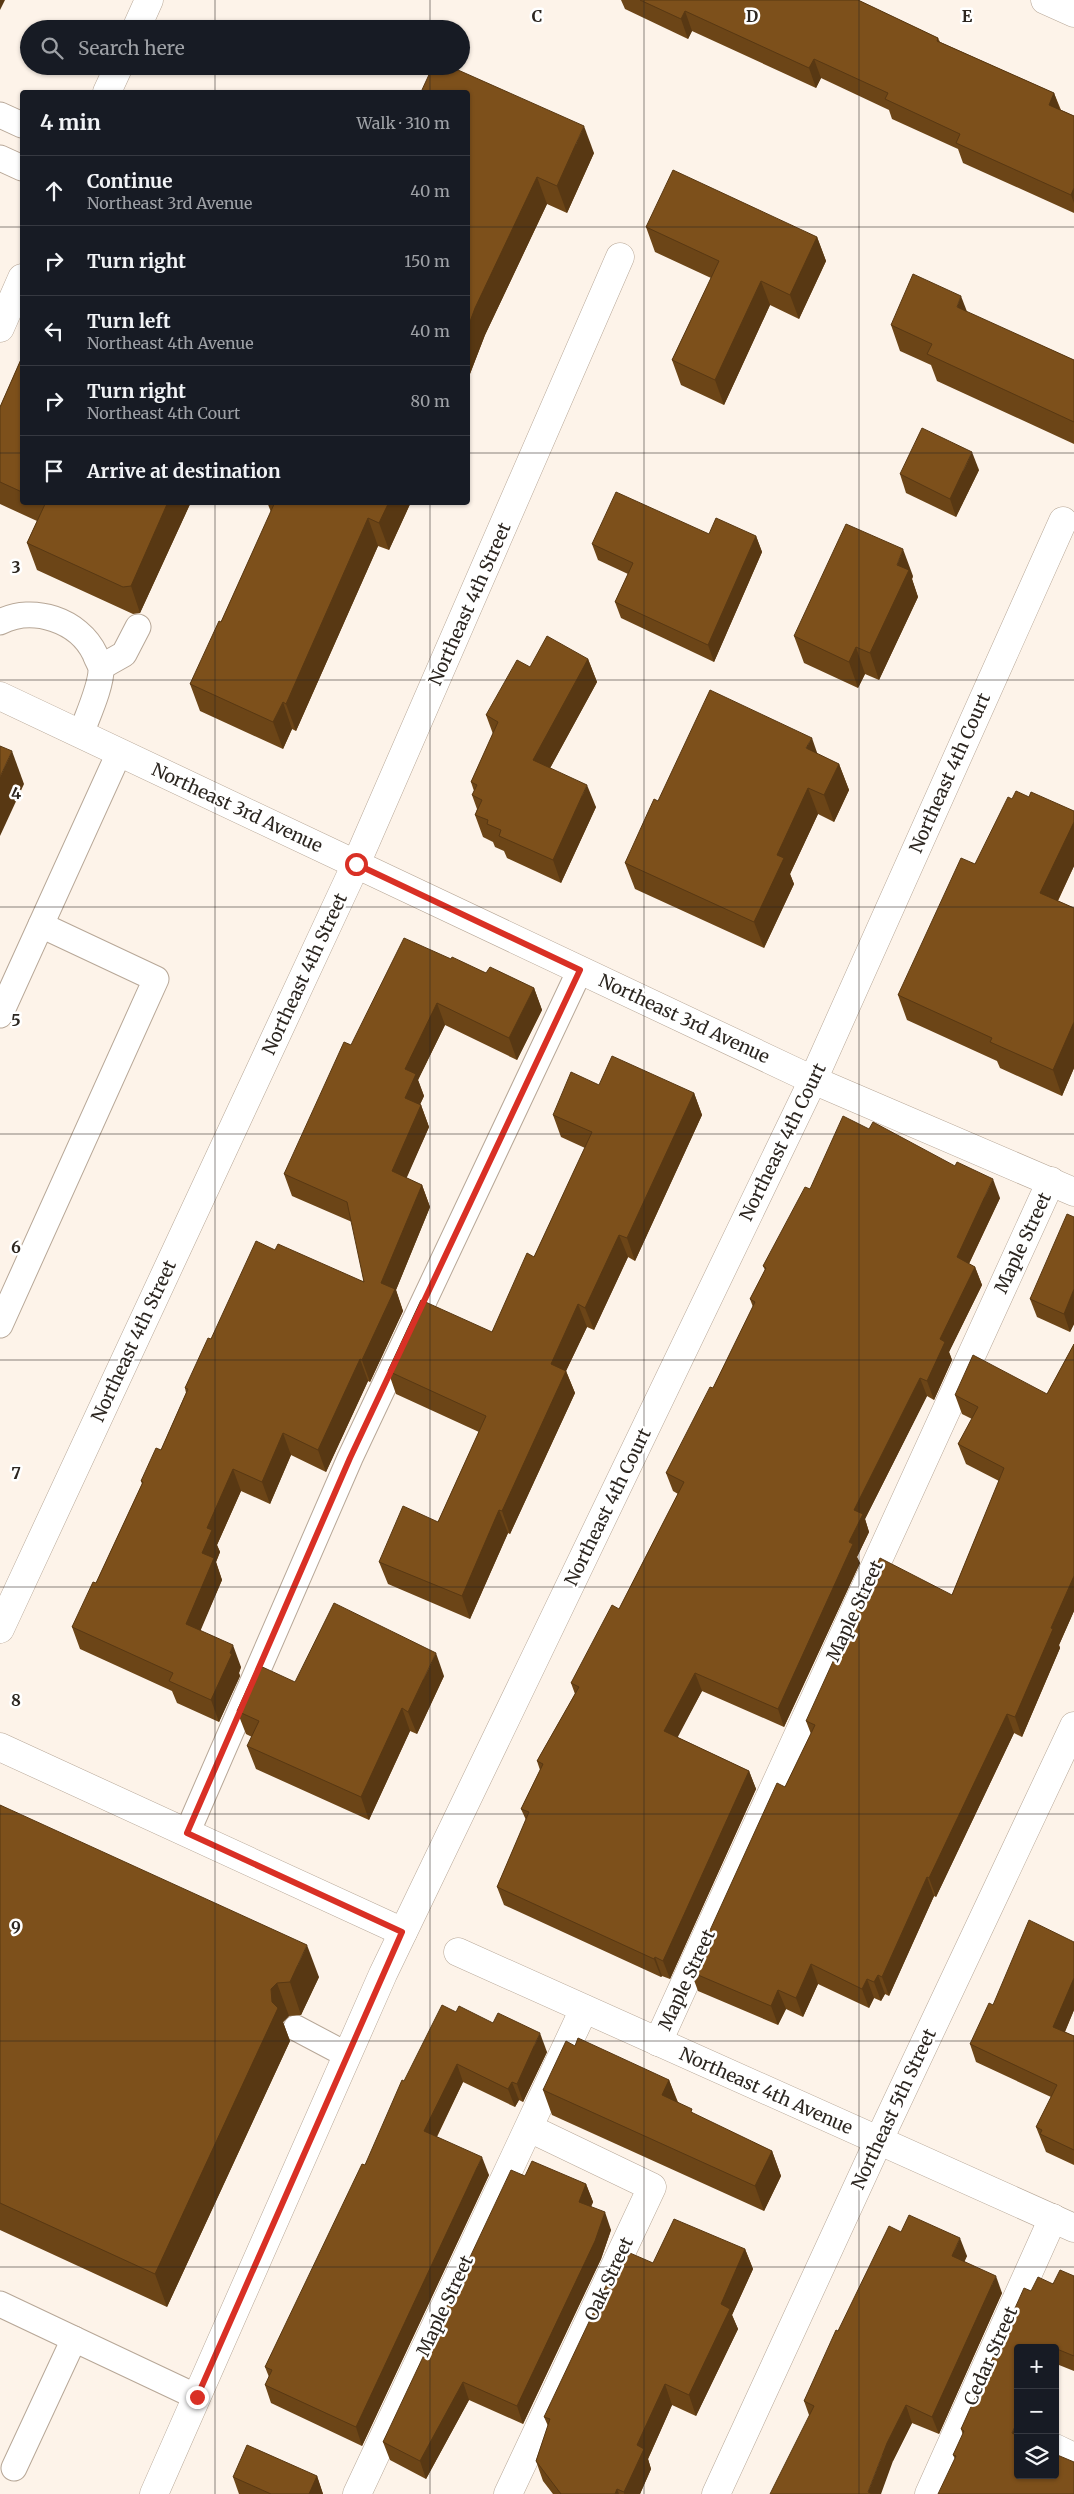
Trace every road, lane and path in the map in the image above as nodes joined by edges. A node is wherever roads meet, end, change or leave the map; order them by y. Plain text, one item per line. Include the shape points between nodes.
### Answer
1 (149, 0) edge
2 (1045, 0) edge
3 (1074, 13) edge
4 (140, 20) edge
5 (115, 75) edge
6 (108, 90) edge
7 (0, 115) edge
8 (20, 124) edge
9 (0, 158) edge
10 (20, 167) edge
11 (620, 257) dead end
12 (20, 283) edge
13 (0, 328) edge
14 (1063, 521) dead end
15 (0, 622) edge
16 (138, 627) dead end
17 (101, 667) junction
18 (0, 696) edge
19 (81, 734) junction
20 (119, 753) junction
21 (356, 864) junction
22 (41, 925) junction
23 (580, 970) junction
24 (0, 1015) edge
25 (813, 1080) junction
26 (1062, 1187) edge
27 (0, 1325) edge
28 (0, 1629) edge
29 (1074, 1726) edge
30 (0, 1747) edge
31 (187, 1833) junction
32 (402, 1932) junction
33 (458, 1952) dead end
34 (584, 2009) junction
35 (296, 2028) dead end
36 (658, 2042) junction
37 (347, 2055) junction
38 (529, 2128) junction
39 (878, 2142) junction
40 (1063, 2223) edge
41 (0, 2304) edge
42 (74, 2339) junction
43 (197, 2397) junction
44 (1059, 2450) edge
45 (1074, 2457) edge
46 (14, 2468) dead end
47 (154, 2494) edge
48 (357, 2494) edge
49 (508, 2494) edge
50 (716, 2494) edge
51 (929, 2494) edge

1 - 4 street
2 - 3 street
5 - 6 street
7 - 8 lane
9 - 10 lane
11 - 21 street, Northeast 4th Street
12 - 13 street
14 - 25 street, Northeast 4th Court
15 - 17 lane via 11,616 42,615 68,625 89,642
16 - 17 lane via 124,654
17 - 19 lane
18 - 19 street, Northeast 3rd Avenue
19 - 20 street, Northeast 3rd Avenue
20 - 21 street, Northeast 3rd Avenue
20 - 22 lane
21 - 23 street, Northeast 3rd Avenue
21 - 28 street, Northeast 4th Street
22 - 24 lane
22 - 27 lane via 156,979
23 - 25 street, Northeast 3rd Avenue
23 - 31 lane via 350,1458
25 - 26 street, Northeast 3rd Avenue
25 - 32 street, Northeast 4th Court
26 - 36 street, Maple Street
29 - 39 street, Northeast 5th Street
30 - 31 street
31 - 32 street
32 - 37 street, Northeast 4th Court
33 - 34 street, Northeast 4th Avenue
34 - 36 street, Northeast 4th Avenue
34 - 38 street, Maple Street
35 - 37 lane
36 - 39 street, Northeast 4th Avenue
37 - 43 street, Northeast 4th Court
38 - 48 street, Maple Street
38 - 49 street, Oak Street via 652,2187
39 - 40 street, Northeast 4th Avenue
39 - 50 street, Northeast 5th Street
40 - 51 street, Cedar Street
41 - 42 lane
42 - 43 lane
42 - 46 lane
43 - 47 street, Northeast 4th Court
44 - 45 street

